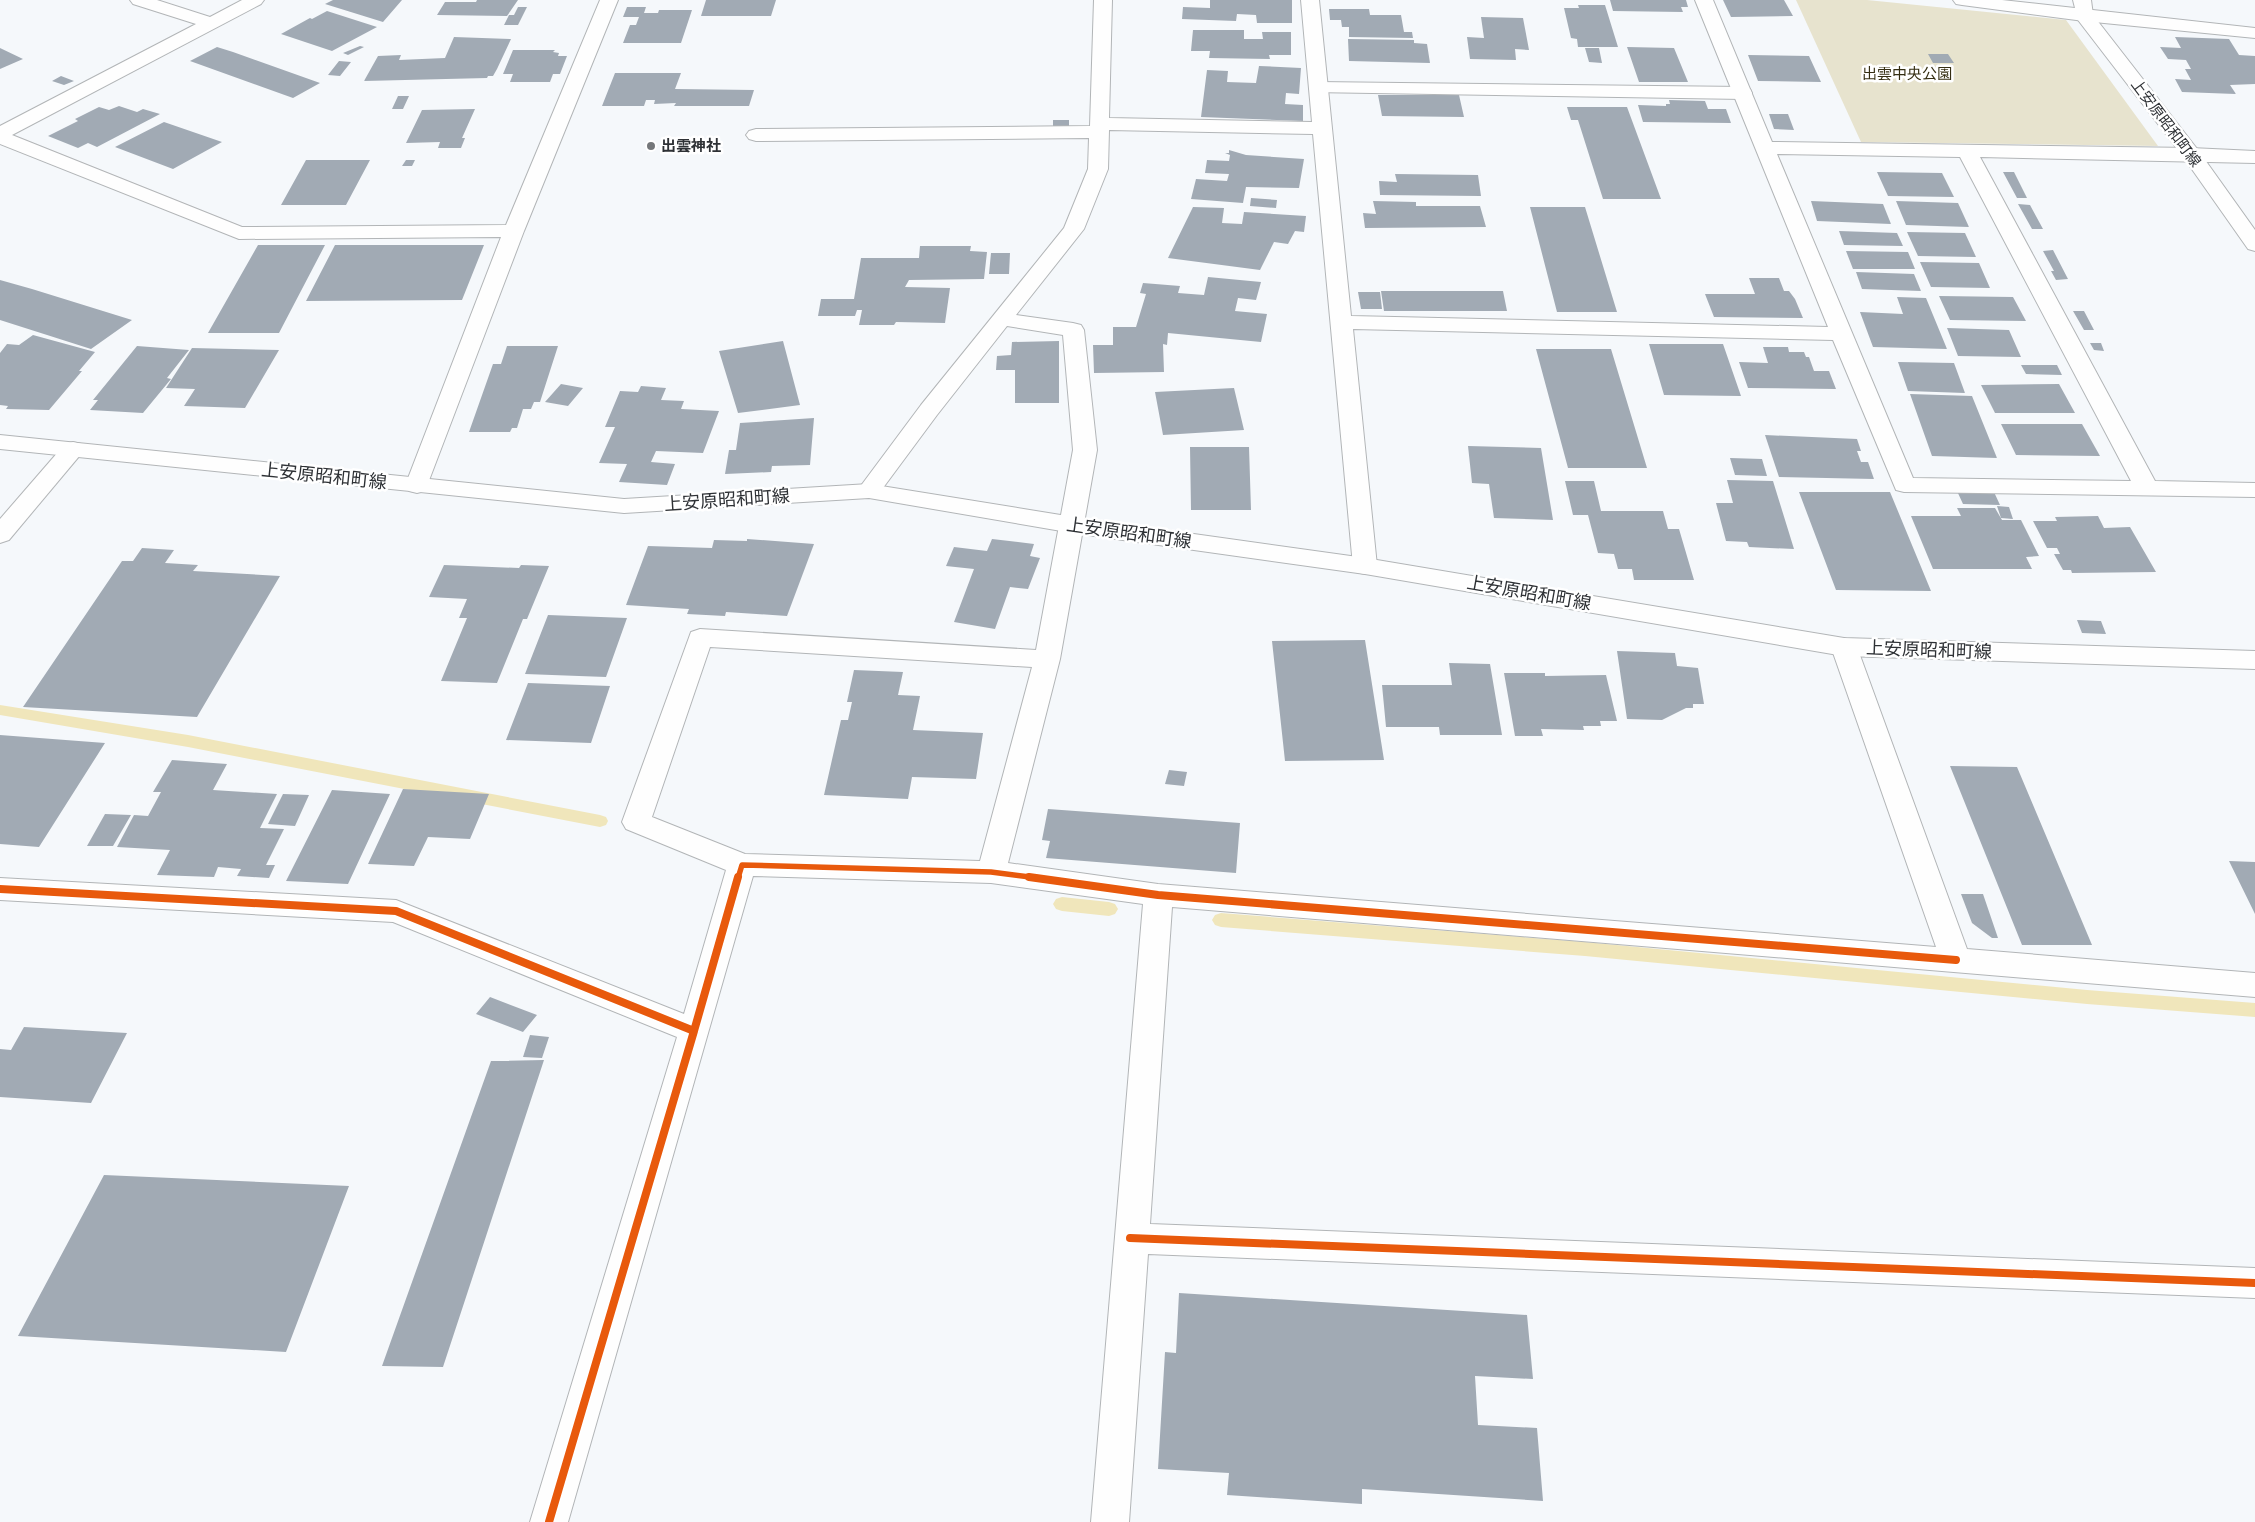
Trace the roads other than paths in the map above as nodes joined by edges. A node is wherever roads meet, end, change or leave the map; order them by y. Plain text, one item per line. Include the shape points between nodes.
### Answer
1 (139, 0) edge
2 (255, 0) edge
3 (609, 0) edge
4 (1103, 0) edge
5 (1310, 0) edge
6 (1704, 0) edge
7 (1962, 0) edge
8 (2083, 8) edge
9 (210, 23) junction
10 (2255, 33) edge
11 (1318, 88) junction
12 (1743, 93) junction
13 (1100, 128) junction
14 (1322, 128) junction
15 (0, 135) edge
16 (756, 135) dead end
17 (1766, 148) junction
18 (1967, 151) junction
19 (2191, 154) junction
20 (2255, 157) edge
21 (514, 231) junction
22 (2255, 245) edge
23 (1001, 319) junction
24 (1341, 322) junction
25 (1842, 334) junction
26 (0, 442) edge
27 (73, 450) junction
28 (417, 486) junction
29 (2147, 488) junction
30 (2255, 490) edge
31 (869, 491) junction
32 (22, 508) junction
33 (0, 521) edge
34 (1072, 525) junction
35 (0, 535) edge
36 (1365, 566) junction
37 (1844, 647) junction
38 (1047, 660) junction
39 (2255, 660) edge
40 (742, 865) junction
41 (990, 872) junction
42 (0, 889) edge
43 (1158, 895) junction
44 (1956, 960) junction
45 (2255, 985) edge
46 (694, 1031) junction
47 (1130, 1238) junction
48 (2255, 1283) edge
49 (548, 1522) edge
50 (1110, 1522) edge

1 - 9 street
2 - 9 street
3 - 21 street
4 - 13 street
5 - 11 street
6 - 12 street
7 - 8 street
8 - 10 street
8 - 19 street, 上安原昭和町線
9 - 15 street
11 - 12 street
11 - 14 street
12 - 17 street
13 - 14 street
13 - 16 street
13 - 23 street via 1098,169 1074,229
14 - 24 street
15 - 21 street via 240,233
17 - 18 street
17 - 25 street
18 - 19 street
18 - 29 street
19 - 20 street
19 - 22 street, 上安原昭和町線
21 - 28 street
23 - 31 street
23 - 34 street via 1073,330 1085,450
24 - 25 street
24 - 36 street
25 - 29 street via 1904,485
26 - 27 street, 上安原昭和町線
27 - 28 street, 上安原昭和町線
27 - 32 street
28 - 31 street, 上安原昭和町線 via 624,506
29 - 30 street
31 - 34 street, 上安原昭和町線
32 - 33 street
32 - 35 street
34 - 36 street, 上安原昭和町線
34 - 38 street
36 - 37 street, 上安原昭和町線
37 - 39 street, 上安原昭和町線
37 - 44 street
38 - 40 street via 700,638 636,822
38 - 41 street
40 - 41 street
40 - 46 street
41 - 43 street
42 - 46 street via 396,911
43 - 44 street
43 - 47 street
44 - 45 street
46 - 49 street
47 - 48 street
47 - 50 street

